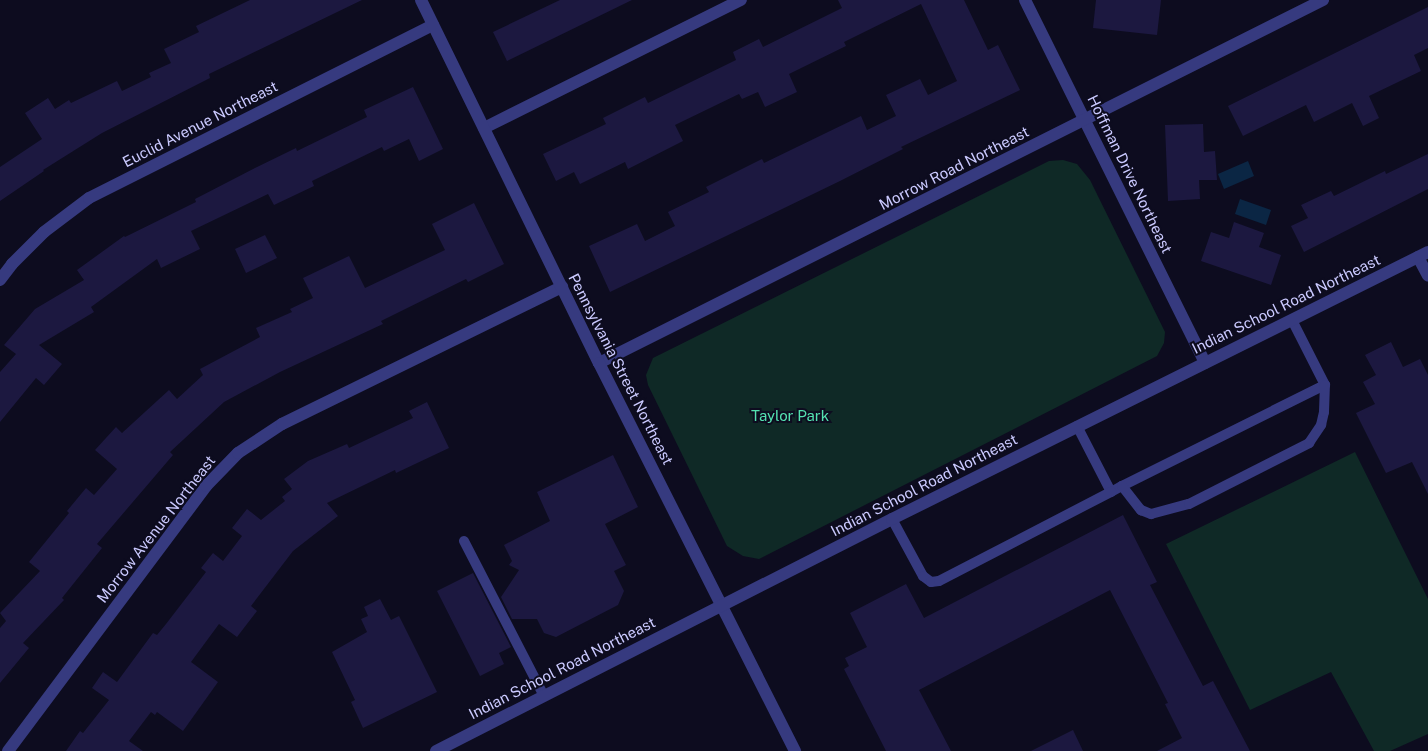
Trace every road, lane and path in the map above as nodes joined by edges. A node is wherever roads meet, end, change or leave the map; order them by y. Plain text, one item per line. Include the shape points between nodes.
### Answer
1 (421, 0) edge
2 (741, 0) edge
3 (1025, 0) edge
4 (1323, 0) edge
5 (433, 25) junction
6 (1085, 121) junction
7 (484, 128) junction
8 (1423, 255) edge
9 (1428, 276) edge
10 (0, 280) edge
11 (562, 287) junction
12 (1292, 320) junction
13 (599, 363) junction
14 (1205, 363) junction
15 (1325, 385) junction
16 (1077, 426) junction
17 (1122, 486) junction
18 (1111, 492) junction
19 (892, 519) junction
20 (464, 541) dead end
21 (721, 605) junction
22 (544, 696) junction
23 (8, 751) edge
24 (436, 751) edge
25 (795, 751) edge

1 - 5 street, Pennsylvania Street Northeast
2 - 7 street
3 - 6 street, Hoffman Drive Northeast
4 - 6 street, Morrow Road Northeast
5 - 7 street, Pennsylvania Street Northeast
5 - 10 street, Euclid Avenue Northeast via 89,198 44,232
6 - 13 street, Morrow Road Northeast
6 - 14 street, Hoffman Drive Northeast
7 - 11 street, Pennsylvania Street Northeast
8 - 9 street
8 - 12 street, Indian School Road Northeast
11 - 13 street, Pennsylvania Street Northeast
11 - 23 street, Morrow Avenue Northeast via 282,424 238,453 206,486
12 - 14 street, Indian School Road Northeast
12 - 15 lane
13 - 21 street, Pennsylvania Street Northeast
14 - 16 street, Indian School Road Northeast
15 - 17 lane
15 - 17 lane via 1322,425 1309,443 1189,504 1152,514 1142,510
16 - 18 lane
16 - 19 street, Indian School Road Northeast
17 - 18 lane
18 - 19 lane via 939,581 931,582 923,576
19 - 21 street, Indian School Road Northeast
20 - 22 lane
21 - 22 street, Indian School Road Northeast
21 - 25 street, Pennsylvania Street Northeast
22 - 24 street, Indian School Road Northeast

